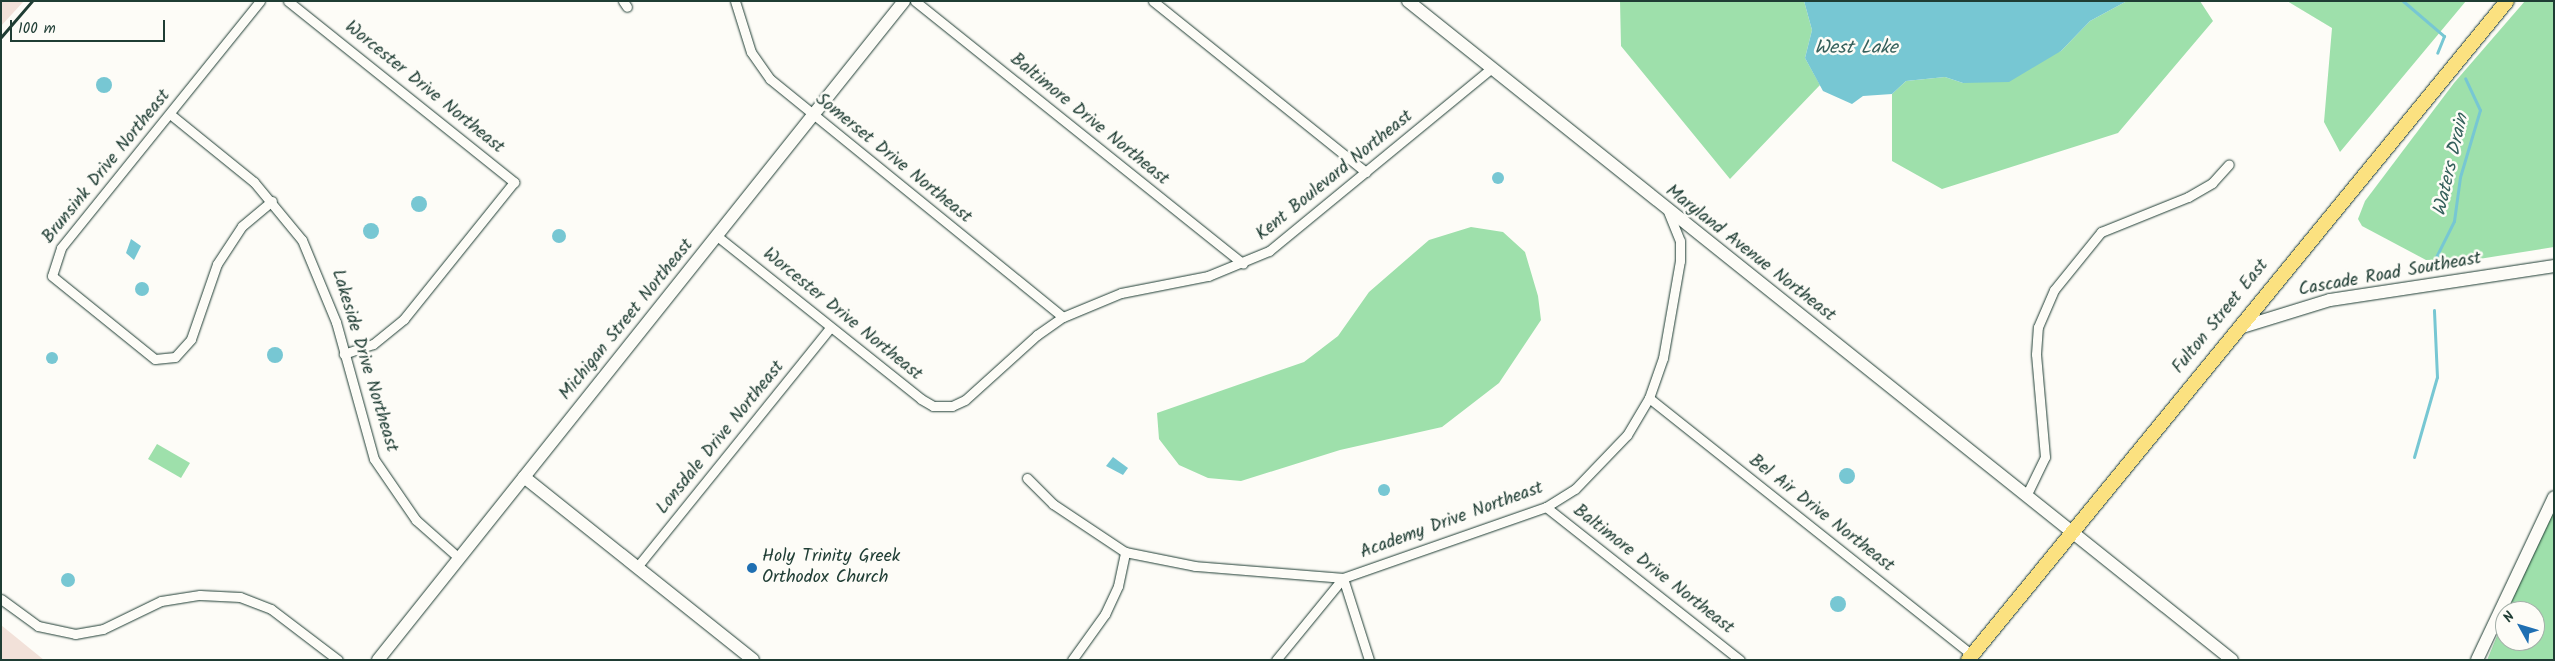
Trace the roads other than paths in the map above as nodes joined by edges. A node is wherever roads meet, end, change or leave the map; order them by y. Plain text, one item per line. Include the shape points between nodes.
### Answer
1 (260, 1) edge
2 (288, 1) edge
3 (735, 1) edge
4 (904, 1) edge
5 (915, 1) edge
6 (1153, 1) edge
7 (1408, 1) edge
8 (2507, 1) edge
9 (1492, 68) junction
10 (170, 114) junction
11 (812, 115) junction
12 (2229, 164) dead end
13 (1366, 172) junction
14 (272, 201) junction
15 (1668, 212) junction
16 (717, 236) junction
17 (1243, 264) junction
18 (2554, 266) edge
19 (1063, 317) junction
20 (830, 328) junction
21 (2234, 330) junction
22 (344, 354) junction
23 (1649, 398) junction
24 (952, 406) joint
25 (524, 476) junction
26 (1028, 478) dead end
27 (2027, 494) junction
28 (2554, 497) edge
29 (1546, 507) junction
30 (2073, 531) junction
31 (1125, 552) junction
32 (459, 558) junction
33 (637, 567) junction
34 (1343, 578) junction
35 (1, 599) edge
36 (1970, 657) edge
37 (338, 660) edge
38 (378, 660) edge
39 (753, 660) edge
40 (1072, 660) edge
41 (1276, 660) edge
42 (1369, 660) edge
43 (1740, 660) edge
44 (2232, 660) edge
45 (2477, 660) edge

1 - 10 street, Brunsink Drive Northeast
2 - 22 street, Worcester Drive Northeast via 514,182 404,319 373,344
3 - 11 street, Somerset Drive Northeast via 759,65
4 - 11 main road, Michigan Street Northeast
5 - 17 street, Baltimore Drive Northeast
6 - 13 street
7 - 9 main road, Maryland Avenue Northeast
8 - 21 main road, Fulton Street East
9 - 13 street, Kent Boulevard Northeast
9 - 15 main road, Maryland Avenue Northeast
10 - 14 street, Lakeside Drive Northeast via 233,163
10 - 14 street, Brunsink Drive Northeast via 57,254 50,271 66,291 155,359 175,357 191,339 206,286 228,245 252,215
11 - 16 main road, Michigan Street Northeast
11 - 19 street, Somerset Drive Northeast
12 - 27 street via 2212,183 2188,197 2101,232 2054,290 2038,327 2036,354 2045,458
13 - 17 street, Kent Boulevard Northeast via 1269,251
14 - 22 street, Lakeside Drive Northeast via 318,270
15 - 23 street, Academy Drive Northeast via 1680,241 1680,261 1663,358
15 - 27 main road, Maryland Avenue Northeast
16 - 20 street, Worcester Drive Northeast
16 - 25 main road, Michigan Street Northeast
17 - 19 street, Kent Boulevard Northeast via 1208,276 1121,293
18 - 21 main road, Cascade Road Southeast via 2330,300
19 - 24 street, Kent Boulevard Northeast via 1037,335 965,400
20 - 24 street, Worcester Drive Northeast via 922,399 933,406
20 - 33 street, Lonsdale Drive Northeast
21 - 30 main road, Fulton Street East
22 - 32 street, Lakeside Drive Northeast via 374,459 416,520
23 - 29 street, Academy Drive Northeast via 1627,434 1593,472
23 - 36 street, Bel Air Drive Northeast
25 - 32 main road, Michigan Street Northeast
25 - 33 main road
26 - 31 street via 1053,504
27 - 30 main road, Maryland Avenue Northeast
28 - 45 main road
29 - 34 street, Academy Drive Northeast
29 - 43 street, Baltimore Drive Northeast
30 - 36 main road, Fulton Street East
30 - 44 main road, Maryland Avenue Northeast
31 - 34 street via 1195,566
31 - 40 street via 1118,586 1105,614
32 - 38 main road, Michigan Street Northeast
33 - 39 main road
34 - 41 street, Academy Drive Northeast
34 - 42 street
35 - 37 street via 38,626 76,634 103,629 161,601 200,595 240,597 271,609

